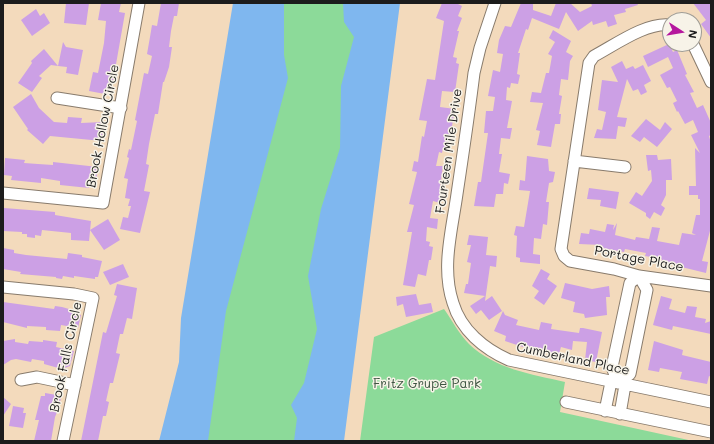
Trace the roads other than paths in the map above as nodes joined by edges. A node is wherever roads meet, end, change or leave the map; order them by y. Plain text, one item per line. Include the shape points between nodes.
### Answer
1 (139, 3) edge
2 (495, 3) edge
3 (662, 24) edge
4 (697, 52) edge
5 (711, 82) edge
6 (57, 98) dead end
7 (121, 108) junction
8 (574, 161) junction
9 (625, 167) dead end
10 (3, 193) edge
11 (639, 276) junction
12 (711, 286) edge
13 (3, 287) edge
14 (453, 305) joint
15 (21, 380) dead end
16 (618, 383) junction
17 (75, 385) junction
18 (566, 402) dead end
19 (711, 402) edge
20 (605, 411) junction
21 (620, 414) junction
22 (711, 432) edge
23 (63, 441) edge

1 - 7 street, Brook Hollow Circle
2 - 14 street, Fourteen Mile Drive via 474,73 449,251 448,283
3 - 8 street via 650,27 591,60
4 - 5 street
6 - 7 street
7 - 10 street, Brook Hollow Circle via 103,203
8 - 9 street
8 - 11 street, Portage Place via 561,248 564,256 570,261
11 - 12 street, Portage Place
11 - 16 street via 630,283 612,367
11 - 16 street via 647,290 630,374
13 - 17 street, Brook Falls Circle via 93,298
14 - 16 street, Cumberland Place via 472,336 496,354 514,362
15 - 17 street via 37,377
16 - 19 street, Cumberland Place
16 - 20 street
16 - 21 street
17 - 23 street, Brook Falls Circle
18 - 20 street
20 - 21 street
21 - 22 street

